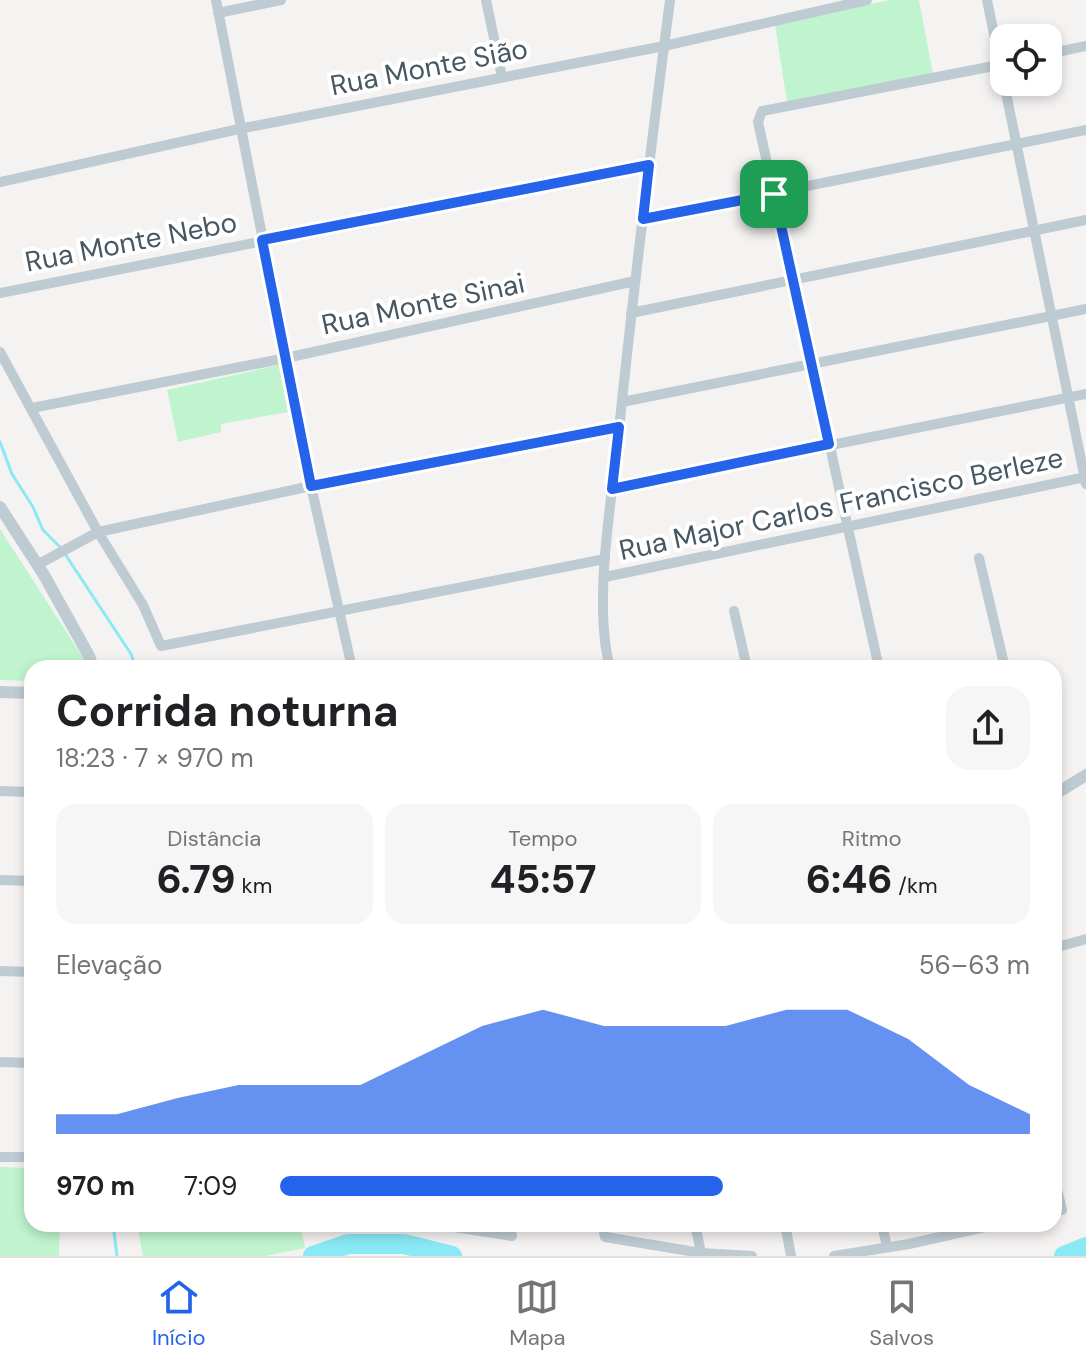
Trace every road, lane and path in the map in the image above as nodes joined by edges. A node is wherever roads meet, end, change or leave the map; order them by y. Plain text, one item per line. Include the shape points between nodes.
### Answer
1 (216, 0) edge
2 (281, 0) edge
3 (486, 0) edge
4 (670, 0) edge
5 (867, 0) edge
6 (987, 0) edge
7 (218, 13) junction
8 (993, 24) edge
9 (664, 46) junction
10 (1086, 46) edge
11 (1062, 51) edge
12 (990, 66) edge
13 (502, 77) junction
14 (1008, 96) edge
15 (239, 129) junction
16 (1086, 130) edge
17 (1016, 144) junction
18 (649, 165) junction
19 (0, 182) edge
20 (774, 194) junction
21 (643, 219) junction
22 (1086, 220) edge
23 (1034, 231) junction
24 (262, 240) junction
25 (635, 281) junction
26 (793, 281) junction
27 (0, 293) edge
28 (1086, 309) edge
29 (631, 313) junction
30 (1052, 316) junction
31 (0, 352) edge
32 (286, 358) junction
33 (812, 363) junction
34 (1086, 394) edge
35 (1068, 398) junction
36 (622, 402) junction
37 (32, 408) junction
38 (619, 427) junction
39 (829, 444) junction
40 (1086, 480) edge
41 (311, 486) junction
42 (612, 489) junction
43 (0, 507) edge
44 (848, 527) junction
45 (98, 532) junction
46 (979, 558) dead end
47 (605, 559) junction
48 (37, 565) junction
49 (605, 577) junction
50 (734, 611) dead end
51 (340, 612) junction
52 (90, 660) edge
53 (350, 660) edge
54 (608, 660) edge
55 (745, 660) edge
56 (877, 660) edge
57 (1003, 660) edge
58 (0, 692) edge
59 (24, 693) edge
60 (1086, 775) edge
61 (1062, 790) edge
62 (0, 791) edge
63 (24, 792) edge
64 (0, 880) edge
65 (24, 881) edge
66 (1086, 939) edge
67 (1062, 946) edge
68 (0, 971) edge
69 (24, 972) edge
70 (0, 1062) edge
71 (24, 1063) edge
72 (0, 1157) edge
73 (24, 1157) edge
74 (486, 1232) edge
75 (511, 1232) edge
76 (604, 1232) edge
77 (697, 1232) edge
78 (786, 1232) edge
79 (884, 1232) edge
80 (950, 1232) edge
81 (887, 1247) junction
82 (701, 1253) junction
83 (752, 1256) edge
84 (791, 1256) edge
85 (834, 1256) edge

1 - 7 street
2 - 7 street
3 - 13 street
4 - 9 street
5 - 9 street, Rua Monte Sião
6 - 8 street
7 - 15 street
9 - 13 street, Rua Monte Sião
9 - 18 street
10 - 11 street
12 - 20 street via 762,111 758,122
13 - 15 street, Rua Monte Sião
14 - 17 street
15 - 19 street, Rua Monte Sião
15 - 24 street
16 - 17 street
17 - 20 street
17 - 23 street
18 - 21 street
18 - 24 street, Rua Monte Nebo
20 - 21 street
20 - 26 street
21 - 25 street
22 - 23 street
23 - 26 street
23 - 30 street
24 - 27 street, Rua Monte Nebo
24 - 32 street
25 - 29 street
25 - 32 street, Rua Monte Sinai
26 - 29 street
26 - 33 street
28 - 30 street
29 - 36 street
30 - 33 street
30 - 35 street
31 - 37 street
32 - 37 street, Rua Monte Sinai
32 - 41 street
33 - 36 street
33 - 39 street
34 - 35 street
35 - 39 street
35 - 40 street
36 - 38 street
37 - 45 street
38 - 41 street
38 - 42 street
39 - 42 street
39 - 44 street
40 - 44 street, Rua Major Carlos Francisco Berleze
41 - 45 street
41 - 51 street
42 - 47 street
43 - 48 street
44 - 49 street, Rua Major Carlos Francisco Berleze
44 - 56 street
45 - 48 street
45 - 51 street via 143,605 161,646
46 - 57 street
47 - 49 street
47 - 51 street
48 - 52 street
49 - 54 street
50 - 55 street
51 - 53 street
58 - 59 street
60 - 61 street
62 - 63 street
64 - 65 street
66 - 67 street
68 - 69 street
70 - 71 street
72 - 73 street
74 - 75 street via 512,1236
76 - 82 street via 605,1237
77 - 82 street
78 - 84 street
79 - 81 street
80 - 81 street
81 - 85 street
82 - 83 street

